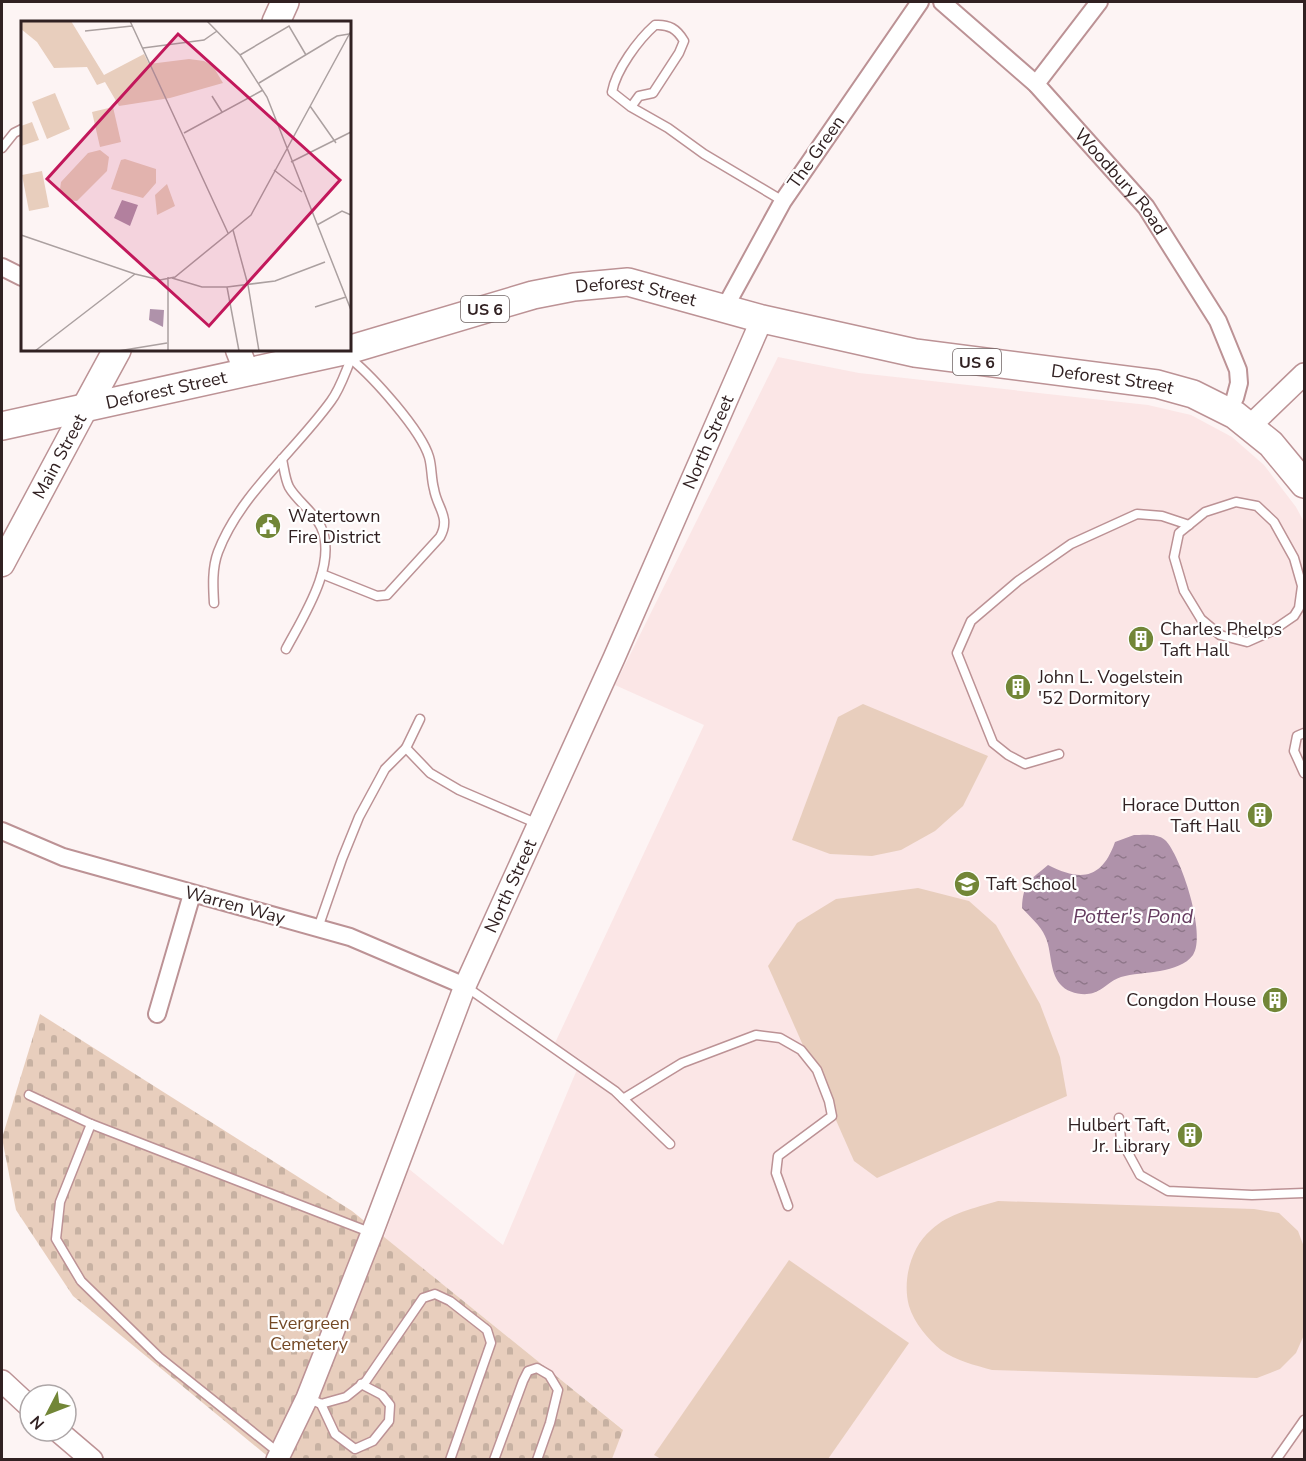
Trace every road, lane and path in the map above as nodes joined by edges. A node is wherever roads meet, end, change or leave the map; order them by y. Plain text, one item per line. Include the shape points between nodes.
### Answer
1 (285, 2) edge
2 (921, 2) edge
3 (942, 2) edge
4 (1099, 2) edge
5 (276, 21) edge
6 (1036, 84) junction
7 (631, 107) junction
8 (21, 130) edge
9 (2, 148) edge
10 (783, 201) junction
11 (2, 267) edge
12 (21, 276) edge
13 (724, 309) junction
14 (762, 319) junction
15 (116, 351) edge
16 (350, 355) edge
17 (242, 361) edge
18 (1305, 374) edge
19 (1193, 394) junction
20 (1235, 398) junction
21 (86, 406) junction
22 (1257, 420) junction
23 (2, 426) edge
24 (282, 459) junction
25 (1305, 460) edge
26 (1305, 484) edge
27 (1189, 525) junction
28 (2, 564) edge
29 (322, 574) junction
30 (214, 603) dead end
31 (1302, 609) edge
32 (286, 649) dead end
33 (420, 719) dead end
34 (1305, 733) edge
35 (406, 748) junction
36 (1059, 754) dead end
37 (1305, 773) edge
38 (538, 824) junction
39 (2, 831) edge
40 (192, 894) junction
41 (318, 928) junction
42 (465, 986) junction
43 (157, 1014) dead end
44 (29, 1095) dead end
45 (624, 1099) junction
46 (1119, 1118) dead end
47 (91, 1124) junction
48 (670, 1144) dead end
49 (1305, 1193) edge
50 (788, 1206) dead end
51 (372, 1233) junction
52 (2, 1381) edge
53 (361, 1384) junction
54 (18, 1396) edge
55 (314, 1401) junction
56 (1305, 1420) edge
57 (72, 1443) edge
58 (278, 1456) edge
59 (540, 1459) edge
60 (92, 1460) edge
61 (450, 1460) edge
62 (494, 1460) edge
63 (1276, 1460) edge

1 - 5 main road
2 - 10 street, The Green
3 - 6 street, Woodbury Road
4 - 6 street
6 - 20 street, Woodbury Road via 1146,207 1218,321 1238,370
7 - 7 lane via 612,92 614,80 647,32 655,25 671,27 684,41 680,53 653,93 639,96
7 - 10 lane
8 - 9 lane
10 - 13 street, The Green
11 - 12 street
13 - 14 main road, Deforest Street / US 6
13 - 16 main road, Deforest Street / US 6 via 628,282 574,287 533,295
14 - 19 main road, Deforest Street / US 6 via 915,353 1157,384
14 - 38 street, North Street
15 - 21 main road, Main Street
16 - 17 main road, Deforest Street / US 6
16 - 24 lane via 333,398
16 - 29 lane via 370,374 426,448 445,528 387,595 377,596
17 - 21 main road, Deforest Street / US 6
18 - 22 street
19 - 20 main road, US 6 via 1208,389
19 - 22 main road, US 6 via 1235,415
20 - 22 main road, US 6
21 - 23 main road, US 6
21 - 28 main road, Main Street
22 - 25 main road, US 6 via 1281,430
22 - 26 main road, US 6
24 - 29 lane via 290,487 321,528 326,553
24 - 30 lane via 250,497 218,553
27 - 31 lane via 1205,512 1236,502 1257,506 1274,522 1294,558 1302,586
27 - 31 lane via 1179,533 1174,557 1184,591 1201,620 1220,636 1246,642 1272,631
27 - 36 lane via 1162,516 1137,514 1071,544 1018,580 971,621 957,653 993,743 1025,764
29 - 32 lane
33 - 35 lane
34 - 37 lane via 1297,736 1294,751
35 - 38 lane via 430,773 459,790
35 - 41 lane via 385,769 359,817
38 - 42 street, North Street
39 - 40 street, Warren Way via 63,857
40 - 41 street, Warren Way
40 - 43 street
41 - 42 street, Warren Way via 351,937
42 - 45 lane
42 - 51 street, North Street
44 - 47 lane
45 - 48 lane
45 - 50 lane via 682,1064 756,1035 780,1038 801,1050 817,1070 832,1116 778,1156 776,1173
46 - 49 lane via 1121,1140 1140,1175 1168,1191
47 - 51 lane
47 - 58 lane via 60,1202 56,1239 81,1281 159,1357
51 - 55 street, North Street
52 - 54 street
53 - 55 lane via 346,1397
53 - 55 lane via 382,1395 390,1405 389,1421 373,1441 355,1449 335,1434
53 - 61 lane via 423,1298 435,1294 450,1301 487,1330 491,1343
55 - 58 street, North Street
56 - 63 lane
57 - 60 street
59 - 62 lane via 558,1390 549,1375 537,1368 528,1371 523,1381

